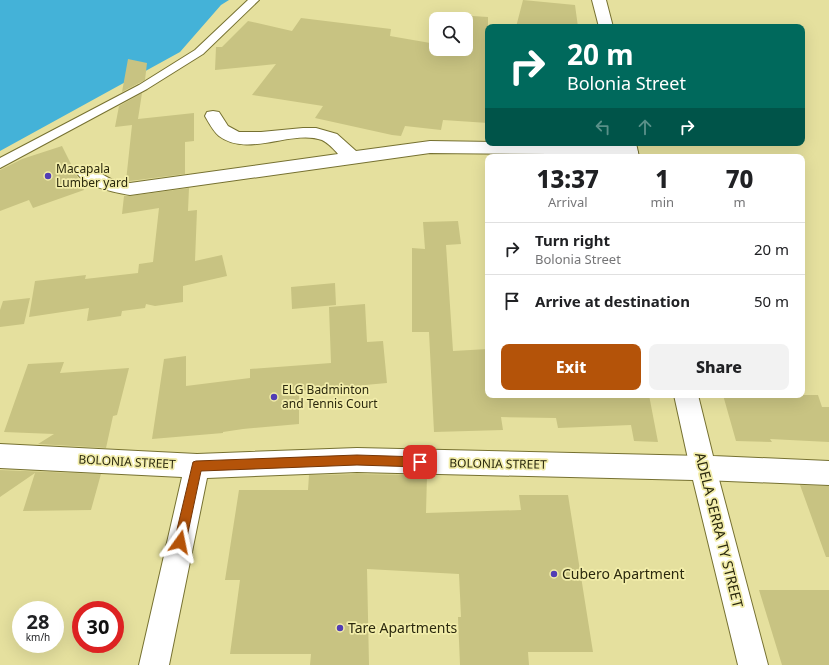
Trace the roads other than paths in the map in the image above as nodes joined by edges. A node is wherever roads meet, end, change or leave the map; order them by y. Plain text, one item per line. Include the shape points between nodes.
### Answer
1 (254, 0) edge
2 (599, 0) edge
3 (605, 23) edge
4 (213, 116) dead end
5 (629, 151) edge
6 (352, 158) junction
7 (0, 164) edge
8 (84, 172) dead end
9 (687, 398) edge
10 (0, 456) edge
11 (196, 466) junction
12 (703, 468) junction
13 (829, 473) edge
14 (154, 665) edge
15 (753, 665) edge

1 - 7 lane via 199,52 143,88
2 - 3 street
4 - 6 street via 222,130 232,136 250,138 321,134 332,138
5 - 6 street via 430,147
6 - 8 street via 130,189 108,184
9 - 12 street, ADELA SERRA TY STREET
10 - 11 street, BOLONIA STREET
11 - 12 street, BOLONIA STREET via 357,460
11 - 14 street
12 - 13 street, BOLONIA STREET
12 - 15 street, ADELA SERRA TY STREET

